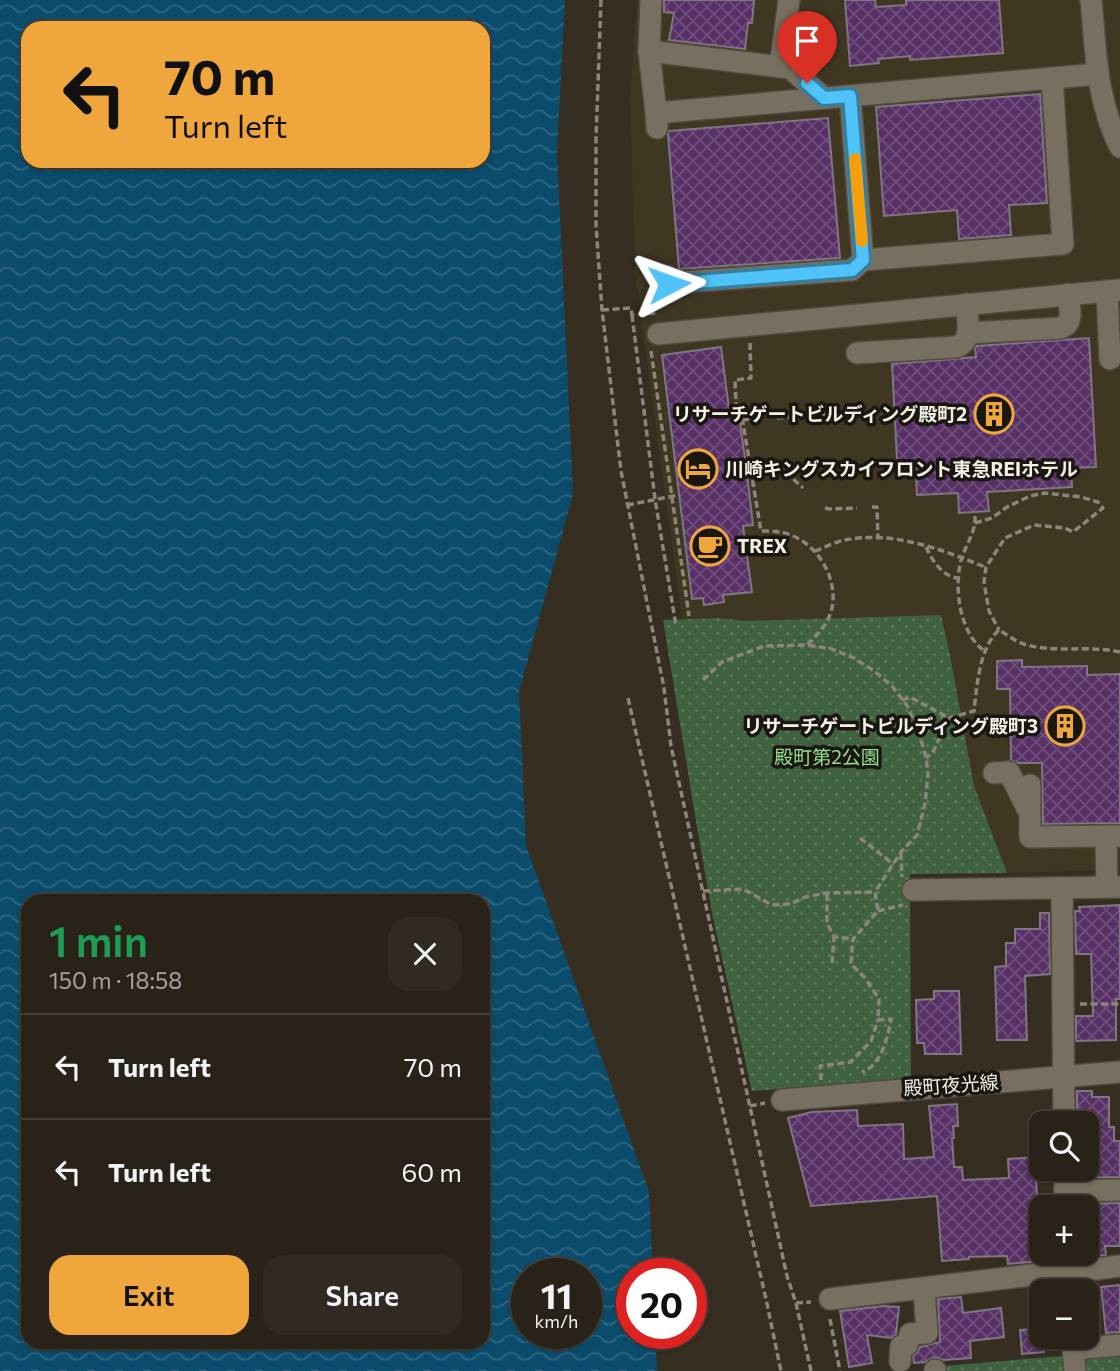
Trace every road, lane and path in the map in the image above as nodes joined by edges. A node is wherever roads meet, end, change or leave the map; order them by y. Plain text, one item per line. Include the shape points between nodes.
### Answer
1 (601, 0) edge
2 (651, 0) edge
3 (789, 0) edge
4 (1091, 0) edge
5 (649, 51) junction
6 (780, 67) junction
7 (1098, 74) junction
8 (1052, 78) junction
9 (850, 96) junction
10 (824, 98) junction
11 (1120, 147) edge
12 (863, 260) junction
13 (668, 276) dead end
14 (1113, 290) edge
15 (1068, 295) junction
16 (966, 304) junction
17 (632, 315) dead end
18 (757, 331) junction
19 (968, 333) junction
20 (654, 337) joint
21 (857, 353) dead end
22 (1110, 359) dead end
23 (852, 414) dead end
24 (822, 415) dead end
25 (806, 416) dead end
26 (759, 418) dead end
27 (777, 418) dead end
28 (743, 419) junction
29 (761, 466) dead end
30 (778, 466) dead end
31 (750, 467) junction
32 (803, 488) dead end
33 (679, 495) dead end
34 (671, 496) junction
35 (655, 499) junction
36 (627, 505) junction
37 (872, 507) dead end
38 (825, 508) dead end
39 (857, 508) dead end
40 (975, 516) dead end
41 (975, 523) junction
42 (878, 538) junction
43 (926, 547) junction
44 (815, 551) junction
45 (962, 558) junction
46 (986, 567) junction
47 (957, 578) junction
48 (689, 616) dead end
49 (676, 626) dead end
50 (999, 630) junction
51 (807, 645) junction
52 (986, 652) junction
53 (1120, 652) edge
54 (704, 680) dead end
55 (628, 698) dead end
56 (902, 700) junction
57 (949, 718) junction
58 (926, 757) junction
59 (994, 773) dead end
60 (1030, 785) dead end
61 (1030, 813) junction
62 (1113, 836) edge
63 (860, 838) dead end
64 (893, 864) junction
65 (1114, 887) edge
66 (1062, 888) junction
67 (913, 890) dead end
68 (703, 891) junction
69 (827, 892) junction
70 (875, 892) junction
71 (834, 937) junction
72 (853, 939) junction
73 (832, 962) dead end
74 (1063, 1004) junction
75 (1120, 1004) edge
76 (878, 1020) junction
77 (820, 1066) dead end
78 (1120, 1072) edge
79 (857, 1073) dead end
80 (1064, 1076) junction
81 (782, 1100) dead end
82 (1064, 1111) edge
83 (1120, 1190) edge
84 (1089, 1195) edge
85 (1120, 1266) edge
86 (1066, 1273) edge
87 (925, 1289) junction
88 (830, 1299) joint
89 (1099, 1344) edge
90 (1120, 1345) edge
91 (1073, 1349) edge
92 (900, 1361) dead end
93 (780, 1371) edge
94 (811, 1371) edge
95 (840, 1371) edge
96 (1075, 1371) edge

1 - 36 path via 596,225 613,411
2 - 5 street
3 - 6 street
4 - 7 street
5 - 6 street
5 - 10 street via 656,121
6 - 10 street via 790,68
7 - 8 street
7 - 11 street via 1110,126
8 - 9 street
8 - 12 street via 1063,244
9 - 10 street
9 - 12 street
12 - 13 street via 852,270 669,284
14 - 15 street
14 - 22 street
15 - 16 street
15 - 19 street via 1067,326
16 - 18 street via 809,319
16 - 19 street
17 - 35 path
18 - 20 street
18 - 28 path via 751,378 735,380 736,406 740,405
19 - 21 street via 966,341 956,347
20 - 34 path
23 - 24 path
25 - 27 path
26 - 28 path
28 - 31 path
29 - 31 path
30 - 32 path
31 - 44 path via 761,531 795,536
33 - 34 path
34 - 35 path
34 - 48 path
35 - 36 path
35 - 49 path
36 - 68 path
37 - 42 path via 877,507
38 - 39 path
40 - 41 path
41 - 45 path
41 - 46 path via 1045,493 1081,497 1103,508 1073,532 1034,525 1005,538
42 - 43 path
42 - 44 path via 850,539
43 - 45 path
43 - 47 path via 949,577
44 - 51 path via 831,578 833,602 830,617
45 - 46 path
45 - 47 path
46 - 50 path via 989,611
47 - 52 path via 968,631
50 - 52 path
50 - 53 path via 1025,645 1045,649
51 - 54 path via 764,646 722,662
51 - 56 path via 854,658 892,686
52 - 57 path via 974,711
55 - 93 path
56 - 57 path via 910,697
56 - 58 path
57 - 58 path via 932,754
58 - 64 path via 926,794 917,835
59 - 61 street via 1009,772
60 - 61 street
61 - 62 street via 1030,837
62 - 65 street
63 - 64 path
64 - 70 path
65 - 66 street
66 - 67 street
66 - 74 street
68 - 69 path via 743,890 772,905
68 - 94 path
69 - 70 path
69 - 71 path via 827,923
70 - 72 path via 878,911
71 - 72 path
71 - 73 path
72 - 76 path via 851,964 878,999
74 - 75 path
74 - 80 street
76 - 77 path via 871,1041 851,1062
76 - 79 path via 891,1019 883,1050 867,1071
78 - 80 street, 殿町夜光線
80 - 81 street, 殿町夜光線
80 - 82 street
83 - 84 street
85 - 86 street
86 - 87 street
87 - 88 street
87 - 92 street via 928,1333 910,1334 907,1345 901,1346
88 - 95 path
89 - 90 street
91 - 96 street

